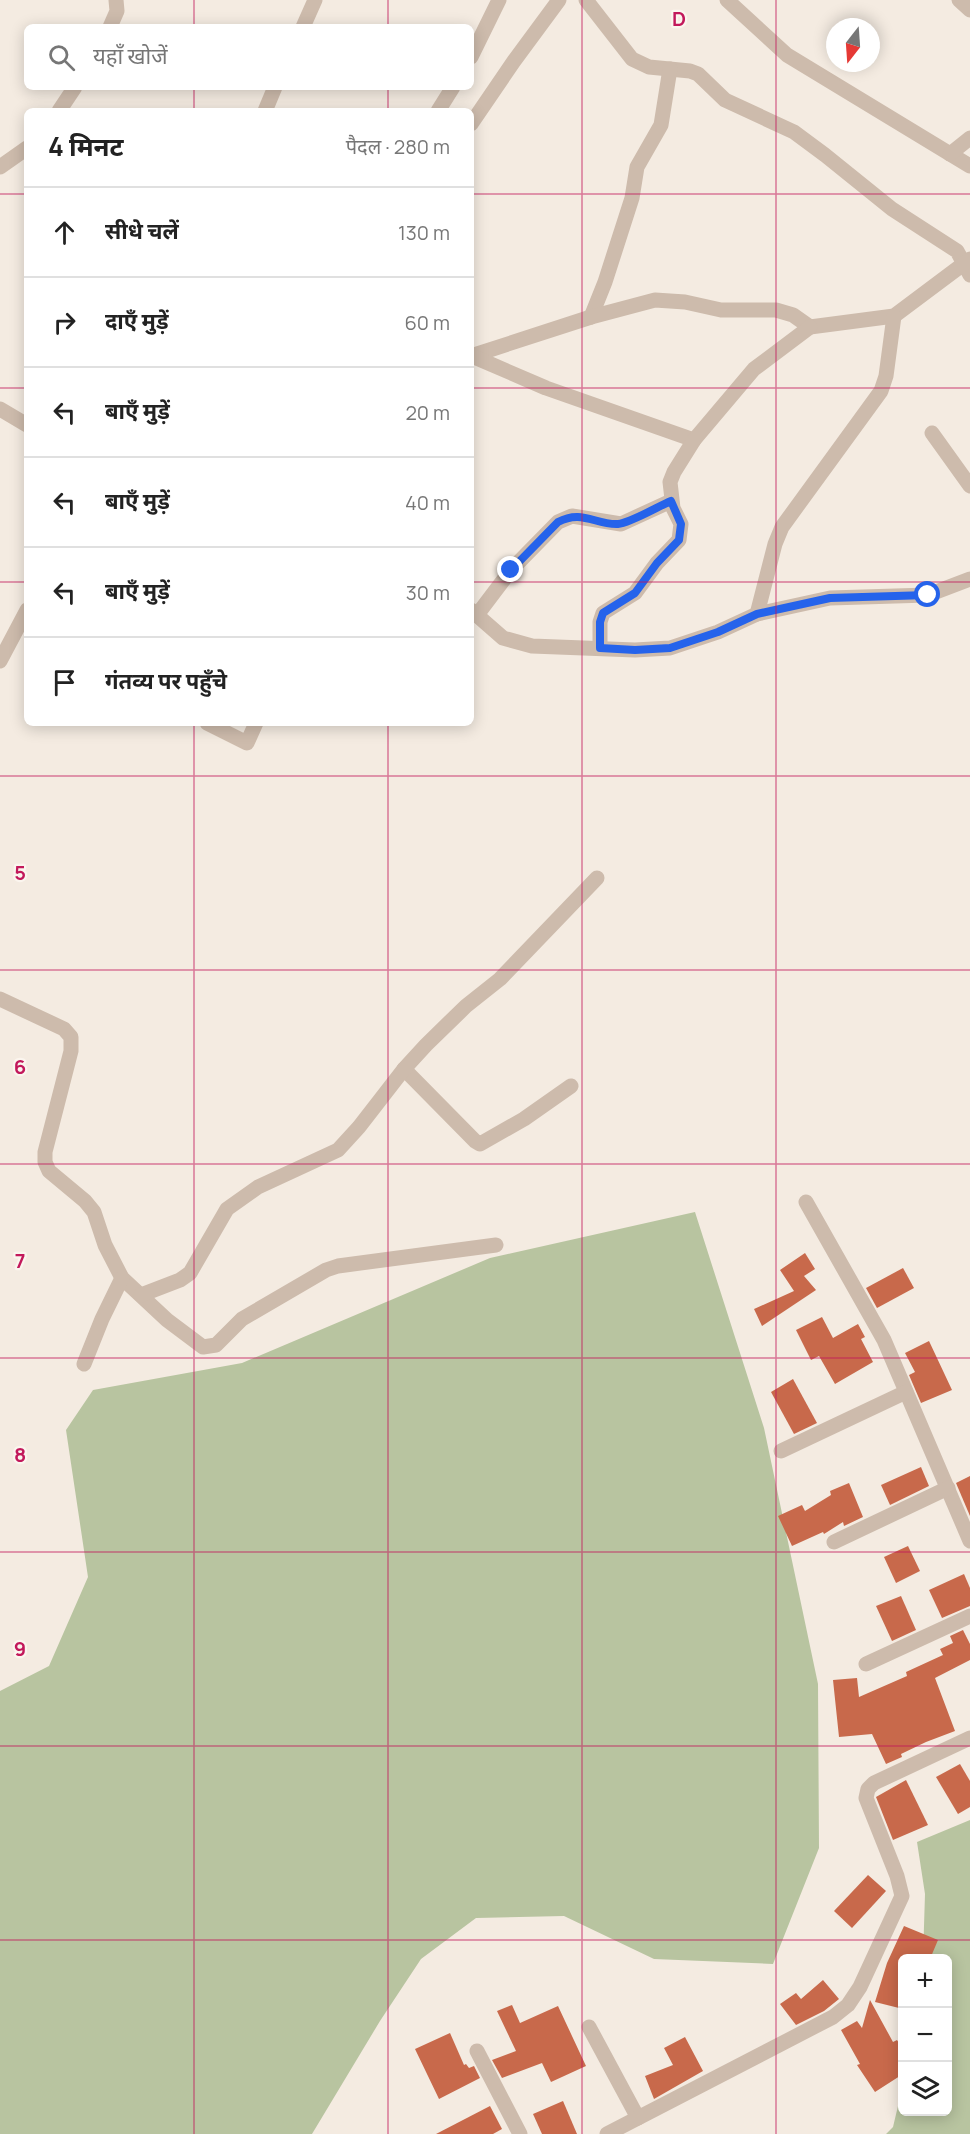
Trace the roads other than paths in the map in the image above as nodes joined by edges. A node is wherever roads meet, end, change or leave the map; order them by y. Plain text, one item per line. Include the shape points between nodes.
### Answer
1 (116, 0) edge
2 (315, 0) edge
3 (499, 0) edge
4 (560, 0) edge
5 (586, 0) edge
6 (727, 0) edge
7 (958, 0) edge
8 (970, 10) edge
9 (111, 24) edge
10 (304, 24) edge
11 (474, 51) edge
12 (670, 69) junction
13 (73, 90) edge
14 (275, 90) edge
15 (451, 90) edge
16 (61, 108) edge
17 (266, 108) edge
18 (440, 108) edge
19 (474, 120) edge
20 (970, 138) edge
21 (24, 150) edge
22 (950, 154) junction
23 (970, 166) edge
24 (0, 167) edge
25 (968, 266) edge
26 (894, 316) junction
27 (591, 317) junction
28 (810, 327) junction
29 (474, 355) edge
30 (474, 357) edge
31 (0, 409) edge
32 (24, 423) edge
33 (932, 433) dead end
34 (694, 440) junction
35 (970, 486) edge
36 (671, 501) junction
37 (970, 579) edge
38 (474, 612) edge
39 (757, 614) junction
40 (24, 616) edge
41 (600, 648) junction
42 (0, 661) edge
43 (213, 726) edge
44 (255, 726) edge
45 (597, 878) dead end
46 (0, 999) edge
47 (404, 1069) junction
48 (571, 1086) dead end
49 (806, 1202) dead end
50 (496, 1245) dead end
51 (122, 1278) junction
52 (141, 1295) junction
53 (84, 1364) dead end
54 (906, 1392) junction
55 (781, 1451) dead end
56 (948, 1488) junction
57 (970, 1541) edge
58 (834, 1542) dead end
59 (970, 1616) edge
60 (866, 1664) dead end
61 (970, 1738) edge
62 (590, 2027) dead end
63 (477, 2051) dead end
64 (638, 2118) junction
65 (613, 2133) edge
66 (520, 2134) edge

1 - 9 street via 117,11
2 - 10 street
3 - 11 street
4 - 19 street
5 - 12 street via 632,59 649,67
6 - 22 street via 788,55
7 - 8 street
12 - 25 street via 698,74 725,100 794,132 892,209 957,251
12 - 27 street via 661,125 636,168 632,198
13 - 16 street
14 - 17 street
15 - 18 street
20 - 22 street
21 - 24 street
22 - 23 street
25 - 26 street
26 - 28 street
26 - 39 street via 886,376 880,391 782,526
27 - 28 street via 667,300 721,310 776,310 793,315
27 - 29 street
28 - 34 street via 754,369
30 - 34 street via 546,388
31 - 32 street
33 - 35 street
34 - 36 street via 670,482
36 - 38 street via 621,524 572,516 558,522
36 - 41 street via 681,524 679,540 635,593 603,613
37 - 39 street via 928,595 830,598
38 - 41 street via 513,642
39 - 41 street via 670,648
40 - 42 street
43 - 44 street via 247,743
45 - 47 street
46 - 51 street via 64,1029 71,1037 72,1051 45,1162 49,1171 94,1212
47 - 48 street via 480,1144
47 - 52 street via 338,1150 258,1187 227,1209 190,1273
49 - 54 street via 884,1341
50 - 52 street via 326,1270 242,1319 212,1347 203,1347
51 - 52 street
51 - 53 street
54 - 55 street
54 - 56 street
56 - 57 street
56 - 58 street
59 - 60 street
61 - 64 street via 868,1789 866,1798 902,1896 848,2005 833,2017
62 - 64 street
63 - 66 street
64 - 65 street

